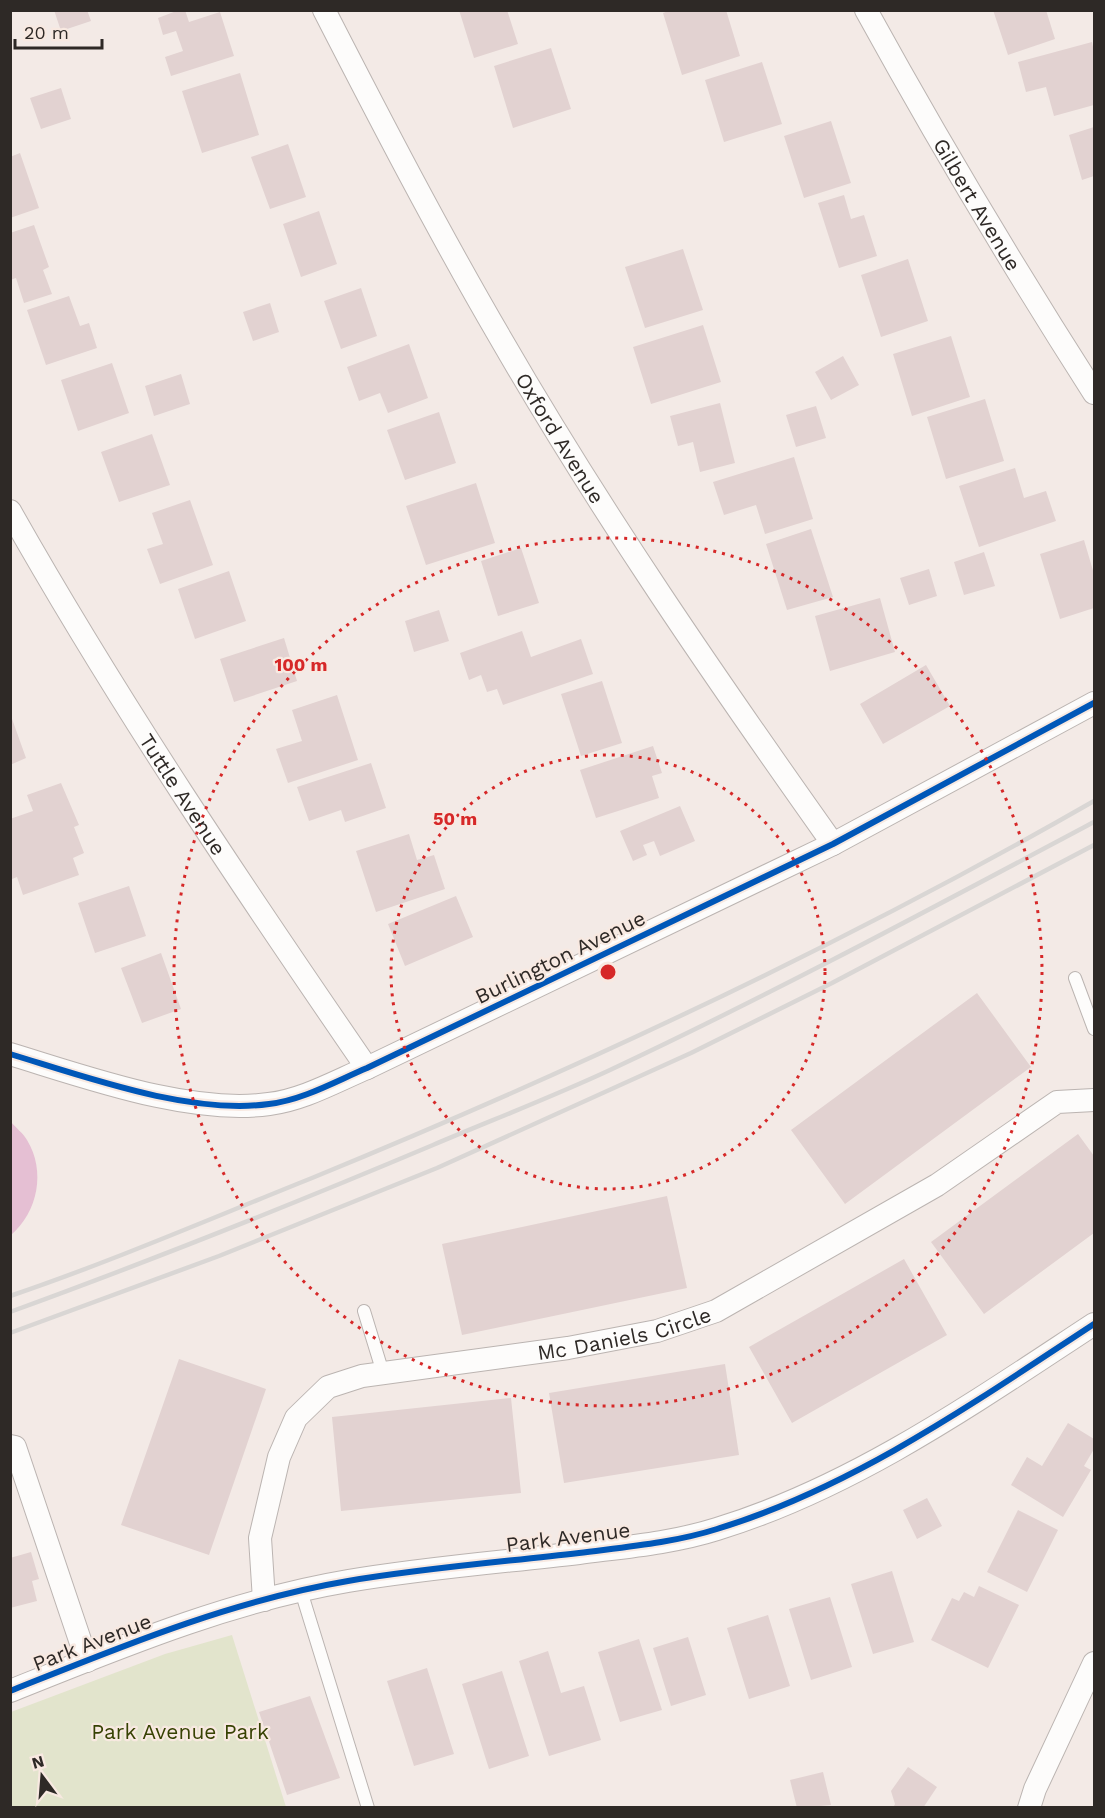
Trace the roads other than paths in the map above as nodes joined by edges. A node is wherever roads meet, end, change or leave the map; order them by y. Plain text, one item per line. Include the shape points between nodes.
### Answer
1 (324, 10) edge
2 (866, 10) edge
3 (1095, 393) edge
4 (10, 512) edge
5 (1095, 703) edge
6 (833, 844) junction
7 (1075, 978) dead end
8 (1095, 1029) edge
9 (10, 1054) edge
10 (367, 1068) junction
11 (1095, 1100) edge
12 (364, 1311) dead end
13 (1095, 1324) edge
14 (383, 1373) junction
15 (10, 1446) edge
16 (301, 1591) junction
17 (264, 1600) junction
18 (87, 1661) junction
19 (1095, 1663) edge
20 (10, 1691) edge
21 (368, 1808) edge
22 (1029, 1808) edge

1 - 6 street, Oxford Avenue via 407,173 574,461 654,587
2 - 3 street, Gilbert Avenue via 1000,244
4 - 10 street, Tuttle Avenue via 111,684 217,849
5 - 6 street, Burlington Avenue
6 - 10 street, Burlington Avenue
7 - 8 lane
9 - 10 street, Burlington Avenue via 170,1098 239,1107 271,1104 311,1092
11 - 14 street, Mc Daniels Circle via 1057,1102 937,1185 716,1311 646,1333 568,1348
12 - 14 lane
13 - 16 street, Park Avenue via 911,1440 810,1494 758,1516 713,1531 654,1543 392,1575
14 - 17 street, Mc Daniels Circle via 328,1387 296,1418 279,1457 260,1538
15 - 18 street via 15,1447
16 - 17 street, Park Avenue
16 - 21 lane
17 - 18 street, Park Avenue via 154,1634
18 - 20 street, Park Avenue
19 - 22 street

